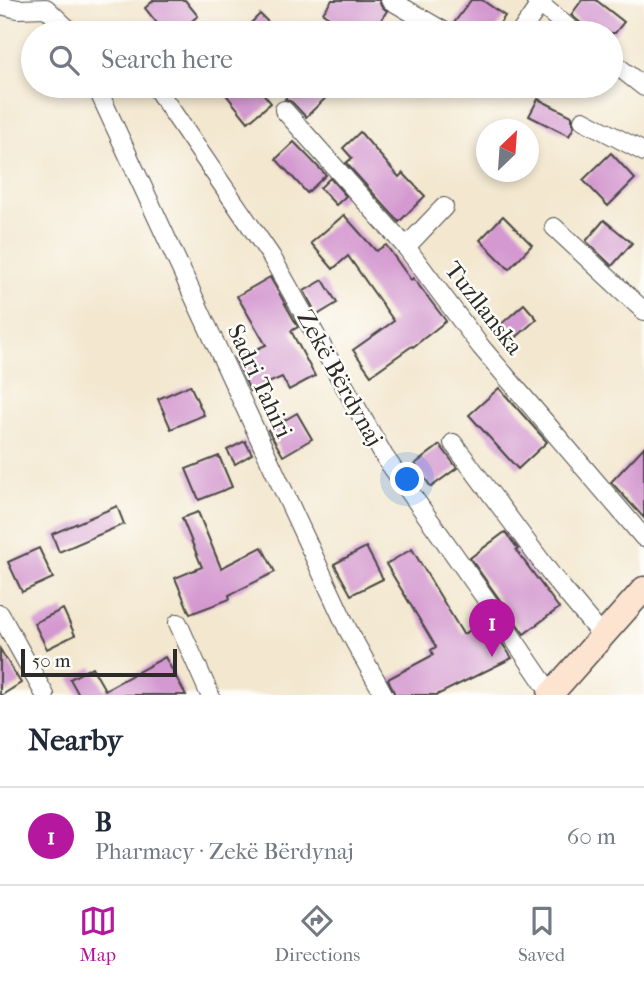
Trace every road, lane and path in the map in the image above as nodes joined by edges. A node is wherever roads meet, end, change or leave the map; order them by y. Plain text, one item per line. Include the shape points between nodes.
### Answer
1 (390, 0) edge
2 (538, 2) edge
3 (0, 5) edge
4 (60, 21) edge
5 (426, 21) edge
6 (527, 21) edge
7 (561, 21) edge
8 (623, 70) edge
9 (644, 87) edge
10 (102, 98) edge
11 (163, 98) edge
12 (284, 110) dead end
13 (583, 120) dead end
14 (644, 152) edge
15 (444, 207) dead end
16 (554, 227) dead end
17 (406, 247) junction
18 (644, 311) edge
19 (453, 443) dead end
20 (644, 538) edge
21 (644, 589) edge
22 (0, 614) edge
23 (178, 622) dead end
24 (603, 637) junction
25 (45, 695) edge
26 (210, 695) edge
27 (384, 695) edge
28 (550, 695) edge

1 - 5 street
2 - 6 street
2 - 7 street
3 - 4 street via 46,8
8 - 9 street
10 - 27 street, Sadri Tahiri via 348,630
11 - 28 street, Zekë Bërdynaj via 271,256 384,456
12 - 17 street, Tuzllanska
13 - 14 street
15 - 17 street
16 - 18 street
17 - 20 street, Tuzllanska via 481,347
19 - 24 street
21 - 24 main road, Zekë Bërdynaj
22 - 25 street
23 - 26 street
24 - 28 main road, Zekë Bërdynaj

